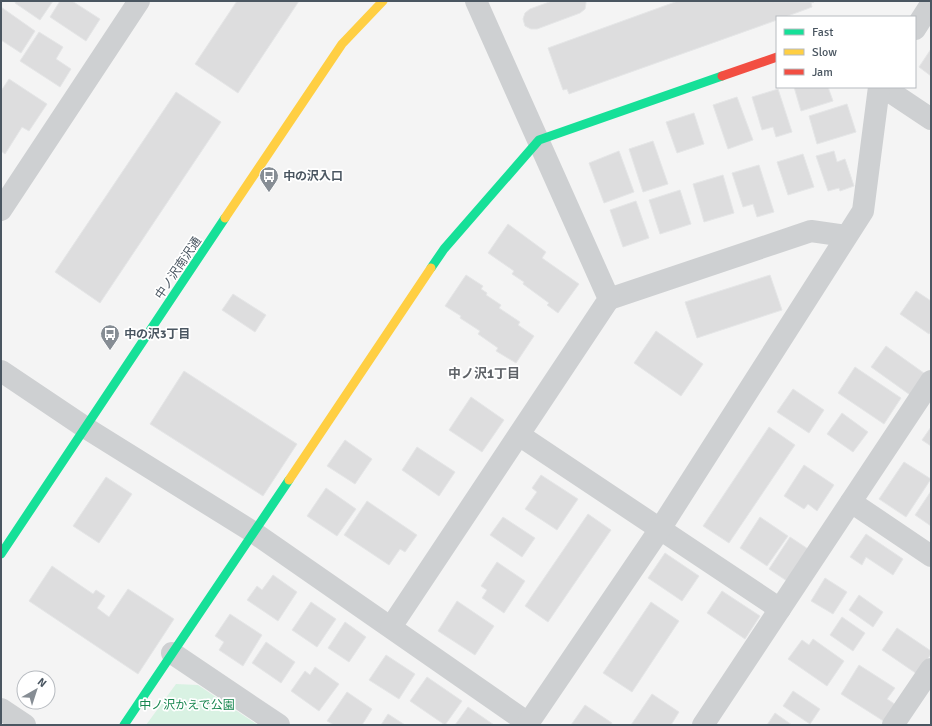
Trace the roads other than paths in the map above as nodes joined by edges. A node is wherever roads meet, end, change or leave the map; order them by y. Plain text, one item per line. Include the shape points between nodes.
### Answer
1 (139, 1) edge
2 (383, 1) edge
3 (476, 1) edge
4 (931, 4) edge
5 (916, 27) edge
6 (776, 57) edge
7 (879, 88) edge
8 (884, 88) edge
9 (931, 119) edge
10 (539, 140) junction
11 (3, 203) edge
12 (846, 236) junction
13 (609, 299) junction
14 (1, 370) edge
15 (931, 380) edge
16 (86, 428) junction
17 (519, 434) junction
18 (851, 502) junction
19 (660, 529) junction
20 (253, 532) junction
21 (1, 554) edge
22 (931, 556) edge
23 (780, 609) junction
24 (391, 627) junction
25 (172, 653) junction
26 (931, 669) edge
27 (1, 709) edge
28 (527, 724) edge
29 (25, 725) edge
30 (124, 725) edge
31 (279, 725) edge
32 (703, 725) edge
33 (893, 725) edge

1 - 11 street
2 - 16 street, 中ノ沢南沢通 via 342,44
3 - 10 street
4 - 5 street
6 - 10 street
7 - 12 street via 862,211
8 - 9 street
10 - 13 street
10 - 20 street via 444,249
12 - 13 street via 812,231
12 - 19 street
13 - 17 street
14 - 16 street
15 - 18 street
16 - 20 street
16 - 21 street, 中ノ沢南沢通
17 - 19 street
17 - 24 street
18 - 22 street
18 - 23 street
19 - 23 street
19 - 28 street
20 - 24 street
20 - 25 street
23 - 32 street
24 - 28 street
25 - 30 street
25 - 31 street
26 - 33 street
27 - 29 street

